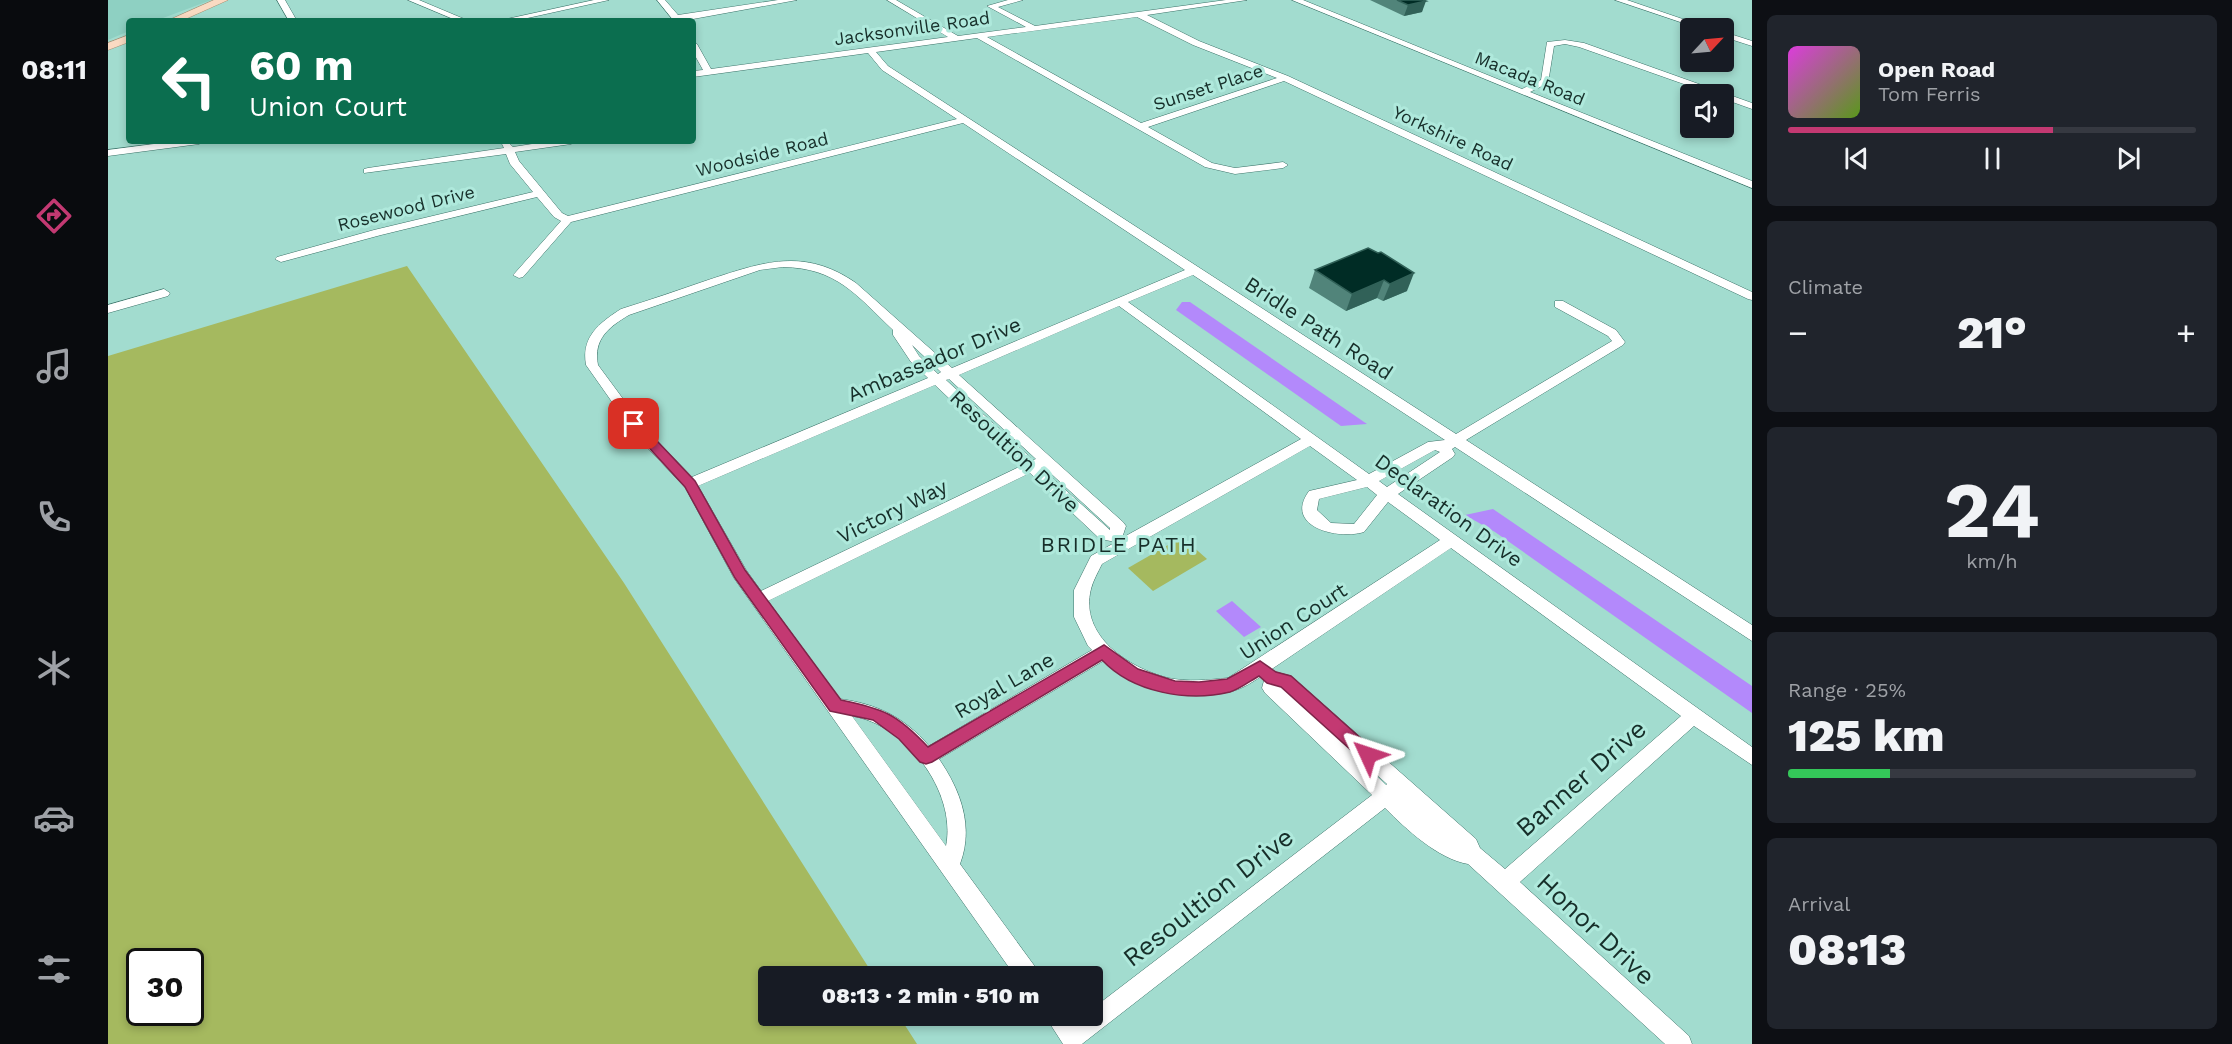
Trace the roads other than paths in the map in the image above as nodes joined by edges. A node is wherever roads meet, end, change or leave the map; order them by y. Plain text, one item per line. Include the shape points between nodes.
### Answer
1 (223, 0) edge
2 (280, 0) edge
3 (412, 0) edge
4 (435, 0) edge
5 (557, 0) edge
6 (605, 0) edge
7 (661, 0) edge
8 (793, 0) edge
9 (891, 0) edge
10 (1019, 0) edge
11 (1243, 0) edge
12 (1296, 0) edge
13 (1619, 0) edge
14 (423, 4) junction
15 (565, 8) junction
16 (1138, 14) junction
17 (179, 18) edge
18 (291, 18) edge
19 (458, 18) edge
20 (517, 18) edge
21 (676, 18) edge
22 (683, 18) edge
23 (1680, 20) edge
24 (1034, 28) junction
25 (979, 36) junction
26 (1734, 38) edge
27 (126, 39) edge
28 (957, 39) junction
29 (1752, 44) edge
30 (108, 47) edge
31 (696, 50) edge
32 (870, 50) junction
33 (708, 72) junction
34 (696, 74) edge
35 (1285, 78) junction
36 (1692, 84) edge
37 (1522, 92) junction
38 (1734, 100) edge
39 (1752, 106) edge
40 (965, 120) junction
41 (1140, 126) junction
42 (150, 144) edge
43 (533, 144) edge
44 (507, 146) edge
45 (108, 153) edge
46 (1283, 165) dead end
47 (368, 171) dead end
48 (1752, 185) edge
49 (540, 193) junction
50 (567, 220) junction
51 (281, 259) dead end
52 (1194, 270) junction
53 (519, 275) dead end
54 (164, 293) dead end
55 (1752, 296) edge
56 (1119, 301) junction
57 (1559, 304) dead end
58 (108, 309) edge
59 (944, 376) junction
60 (1311, 439) junction
61 (1450, 444) junction
62 (1038, 463) junction
63 (1369, 480) junction
64 (690, 484) junction
65 (1388, 494) junction
66 (1120, 539) junction
67 (1452, 540) junction
68 (758, 599) junction
69 (1752, 634) edge
70 (1104, 652) junction
71 (1266, 673) junction
72 (836, 706) junction
73 (1694, 715) junction
74 (926, 757) junction
75 (1752, 757) edge
76 (1393, 790) junction
77 (949, 866) junction
78 (1504, 882) junction
79 (1021, 966) edge
80 (1103, 1014) edge
81 (1063, 1026) edge
82 (1088, 1026) edge
83 (1682, 1044) edge

1 - 17 main road
2 - 18 street
3 - 14 street
4 - 14 street
5 - 15 street
6 - 15 street
7 - 21 street
8 - 22 street
9 - 28 street
10 - 24 street via 991,6
11 - 16 street, Jacksonville Road
12 - 37 street, Macada Road
13 - 23 street
14 - 19 street
15 - 20 street
16 - 24 street, Jacksonville Road
16 - 35 street, Yorkshire Road via 1196,43
24 - 25 street, Jacksonville Road
25 - 28 street, Jacksonville Road
25 - 41 street
26 - 29 street
27 - 30 main road
28 - 32 street, Jacksonville Road
31 - 33 street
32 - 33 street, Jacksonville Road
32 - 40 street, Bridle Path Road via 885,68
33 - 34 street, Jacksonville Road
35 - 41 street, Sunset Place
35 - 55 street, Yorkshire Road
36 - 37 street via 1590,47 1565,42 1550,44 1545,81
37 - 48 street, Macada Road
38 - 39 street
40 - 50 street, Woodside Road
40 - 52 street, Bridle Path Road
41 - 46 street via 1222,169
42 - 45 street
43 - 44 street
44 - 47 street
44 - 49 street via 514,162
49 - 50 street
49 - 51 street, Rosewood Drive
50 - 53 street
52 - 56 street, Ambassador Drive
52 - 61 street, Bridle Path Road
54 - 58 street
56 - 59 street, Ambassador Drive
56 - 60 street, Declaration Drive
57 - 61 street via 1612,333 1618,342
59 - 62 street, Resoultion Drive
59 - 64 street, Ambassador Drive
59 - 64 street, Resoultion Drive via 906,333 838,274 818,266 798,263 758,267 625,312 594,338 592,365 641,433
60 - 63 street, Declaration Drive
60 - 66 street, Union Court
61 - 63 street via 1433,445
61 - 65 street via 1448,454
61 - 69 street, Bridle Path Road
62 - 66 street, Resoultion Drive via 1105,535
62 - 68 street, Victory Way
63 - 65 street, Declaration Drive
63 - 65 street via 1314,495 1309,502 1310,511 1328,528 1351,531 1363,525
64 - 68 street, Resoultion Drive
65 - 67 street, Declaration Drive
66 - 70 street, Union Court via 1096,560 1081,597 1085,623
67 - 71 street, Union Court
67 - 73 street, Declaration Drive
68 - 72 street, Resoultion Drive
70 - 71 street, Union Court via 1133,674 1175,688 1229,685
70 - 74 street, Royal Lane
71 - 76 street, Honor Drive via 1286,681
72 - 74 street via 877,714 905,734
72 - 77 street, Resoultion Drive
73 - 75 street, Declaration Drive
73 - 78 street, Banner Drive
74 - 77 street via 938,772 955,809 957,842
76 - 78 street, Honor Drive via 1469,846 1473,855
76 - 80 street, Resoultion Drive
77 - 79 street, Resoultion Drive
78 - 83 street, Honor Drive
81 - 82 street, Resoultion Drive via 1072,1038

